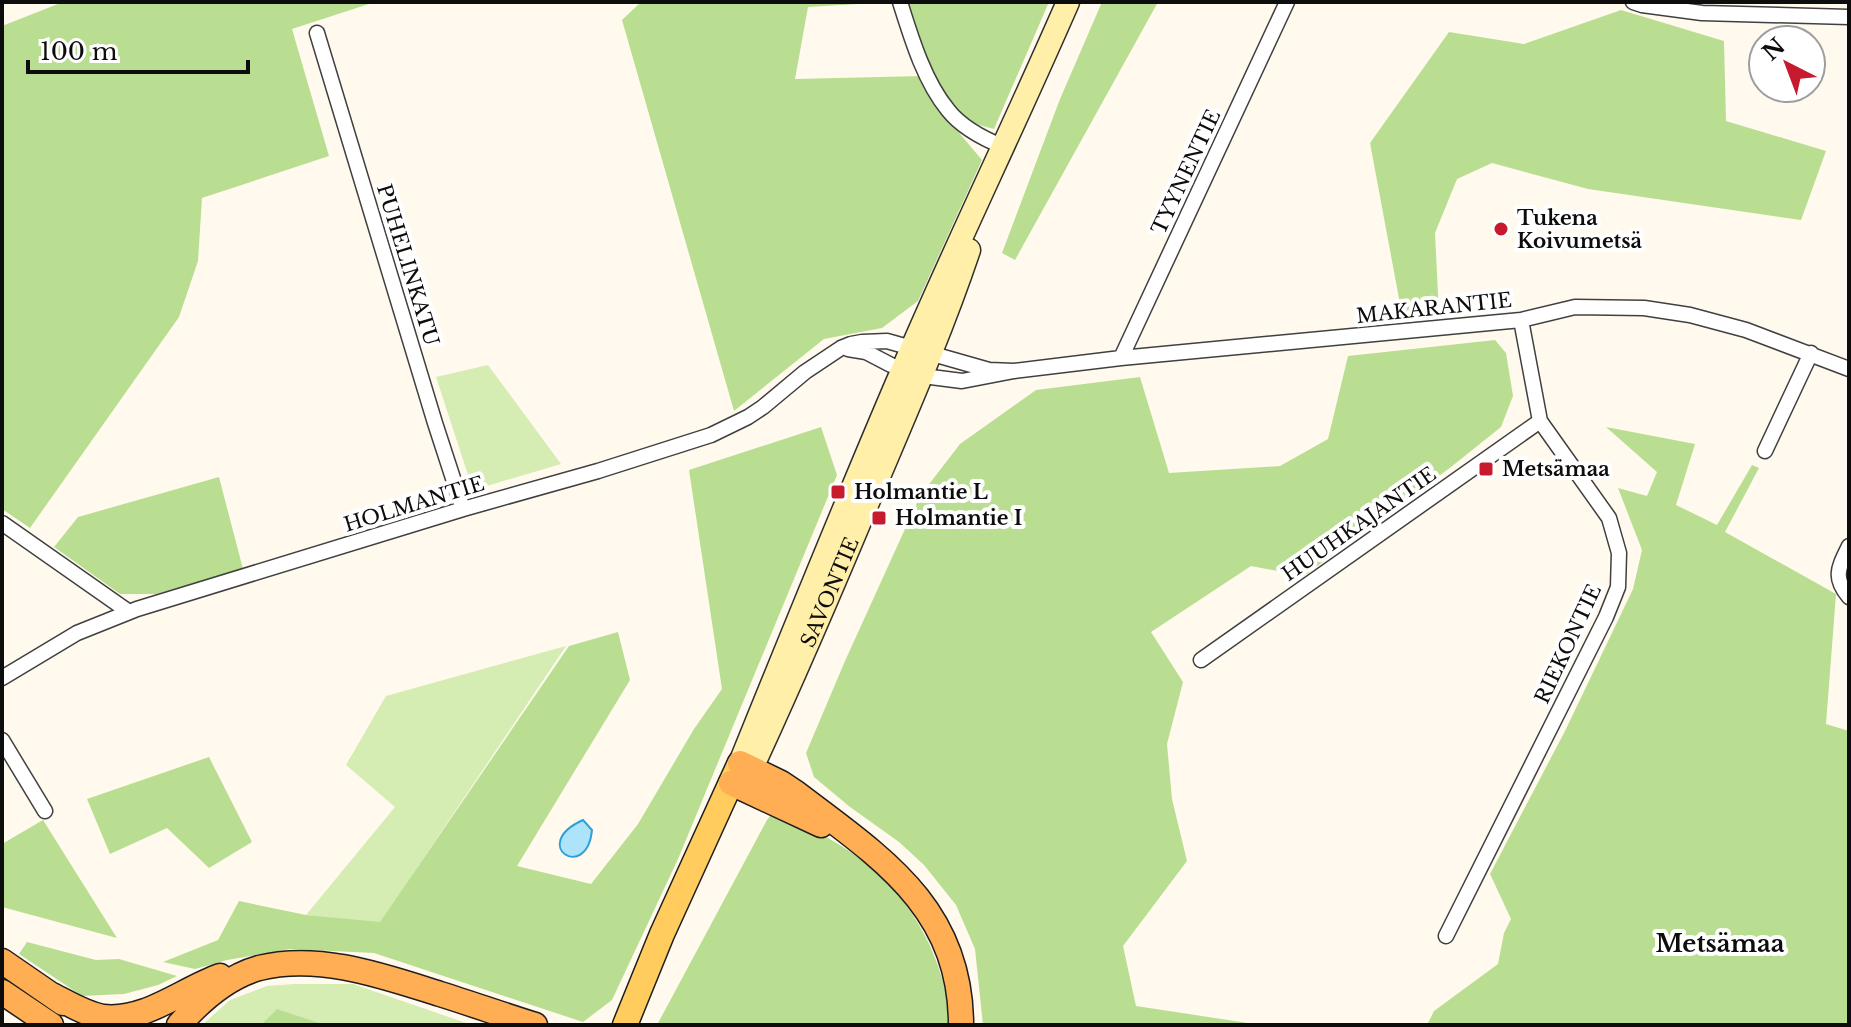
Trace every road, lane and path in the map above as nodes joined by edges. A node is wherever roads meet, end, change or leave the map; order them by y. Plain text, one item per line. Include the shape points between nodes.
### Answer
1 (900, 2) edge
2 (1068, 2) edge
3 (1287, 2) edge
4 (1633, 2) edge
5 (1849, 17) edge
6 (317, 33) dead end
7 (1004, 147) junction
8 (1521, 320) junction
9 (922, 350) junction
10 (1811, 353) junction
11 (829, 356) junction
12 (1121, 358) junction
13 (1849, 369) edge
14 (1014, 371) junction
15 (912, 373) junction
16 (1540, 421) junction
17 (1765, 451) dead end
18 (463, 509) junction
19 (2, 523) edge
20 (1849, 546) edge
21 (1849, 597) edge
22 (129, 612) junction
23 (1201, 660) dead end
24 (2, 678) edge
25 (2, 740) edge
26 (741, 776) junction
27 (45, 811) dead end
28 (1446, 936) dead end
29 (2, 961) edge
30 (257, 969) junction
31 (2, 992) edge
32 (52, 995) junction
33 (51, 1025) edge
34 (94, 1025) edge
35 (179, 1025) edge
36 (535, 1025) edge
37 (625, 1025) edge
38 (961, 1025) edge

1 - 7 street via 913,43 949,111
2 - 7 main road, SAVONTIE
3 - 12 street, TYYNENTIE
4 - 5 street via 1702,13
6 - 18 street, PUHELINKATU
7 - 9 main road, SAVONTIE via 950,263
8 - 10 street, MAKARANTIE via 1575,307 1644,308 1746,330
8 - 12 street, MAKARANTIE
8 - 16 street, RIEKONTIE
9 - 11 street, HOLMANTIE via 887,341 862,342
9 - 14 street, MAKARANTIE via 989,370
9 - 15 main road, SAVONTIE
10 - 13 street, MAKARANTIE
10 - 17 street
11 - 15 street via 856,349
11 - 18 street, HOLMANTIE via 730,427
12 - 14 street, MAKARANTIE
14 - 15 street, MAKARANTIE via 962,381
15 - 26 main road, SAVONTIE via 826,603
16 - 23 street, HUUHKAJANTIE
16 - 28 street, RIEKONTIE via 1609,518 1619,553 1618,587
18 - 22 street, HOLMANTIE
19 - 22 street
20 - 21 street via 1838,582
22 - 24 street, HOLMANTIE via 77,633
25 - 27 street
26 - 37 main road, SAVONTIE via 662,934
26 - 38 highway via 863,844 911,889 942,936 959,988
29 - 32 highway
30 - 32 highway via 216,977 152,1008 116,1017 93,1014
30 - 35 highway via 209,995
30 - 36 highway via 335,966
31 - 33 highway
32 - 34 highway

